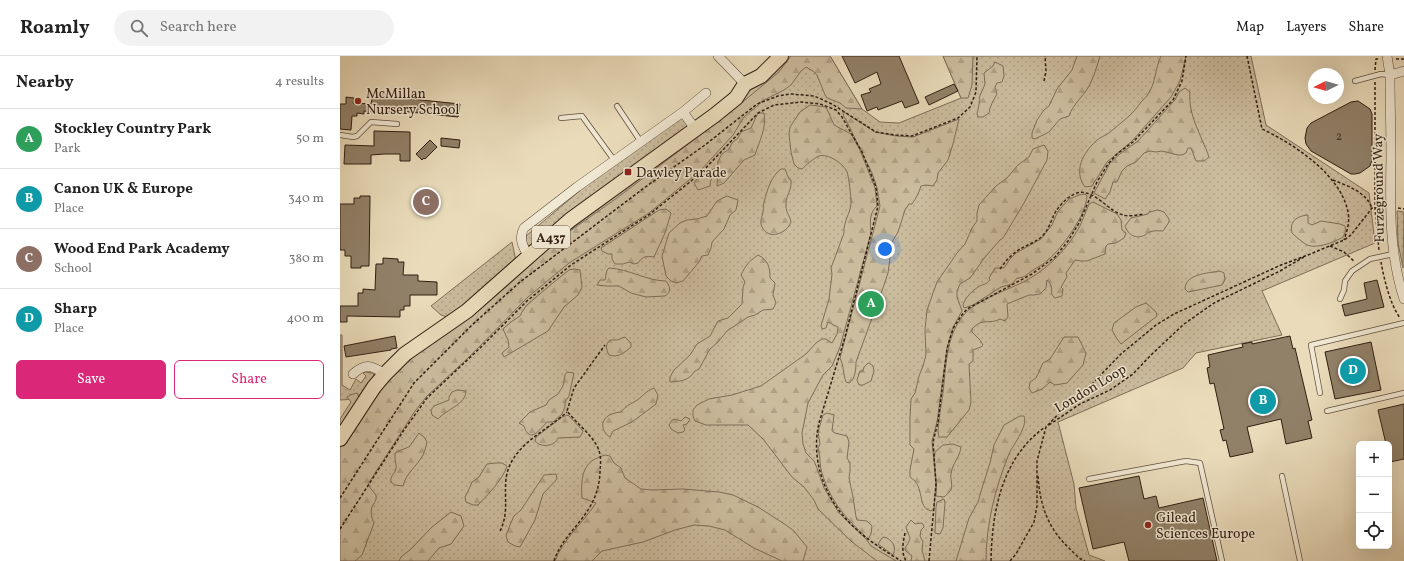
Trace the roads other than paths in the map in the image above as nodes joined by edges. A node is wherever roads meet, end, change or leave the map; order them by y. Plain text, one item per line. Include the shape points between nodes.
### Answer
1 (718, 56) edge
2 (781, 56) edge
3 (1387, 57) edge
4 (1404, 72) edge
5 (1390, 75) junction
6 (1355, 81) dead end
7 (745, 84) junction
8 (706, 93) dead end
9 (617, 106) dead end
10 (683, 112) junction
11 (561, 118) dead end
12 (397, 124) dead end
13 (696, 130) junction
14 (340, 135) edge
15 (641, 142) junction
16 (615, 161) junction
17 (1393, 254) junction
18 (529, 256) junction
19 (1340, 299) dead end
20 (1404, 299) edge
21 (1403, 323) edge
22 (354, 374) dead end
23 (385, 374) junction
24 (1320, 393) dead end
25 (1404, 393) edge
26 (1327, 410) dead end
27 (340, 439) edge
28 (1282, 476) dead end
29 (1089, 480) dead end
30 (1222, 561) edge
31 (1300, 561) edge

1 - 7 street
2 - 7 main road, A437 via 761,76
3 - 5 street, Furzeground Way
4 - 5 street
5 - 6 lane via 1381,74
5 - 17 street, Furzeground Way via 1390,208
7 - 13 main road, A437 via 732,102
8 - 10 street
9 - 15 lane
10 - 13 street
10 - 15 street
11 - 16 lane via 582,116
12 - 14 lane via 370,122 357,136
13 - 18 main road, A437 via 574,217
15 - 16 street
16 - 18 street via 524,228 521,240
17 - 19 lane via 1370,259 1352,271 1344,281
17 - 20 street, Furzeground Way
18 - 23 main road, A437 via 466,311 412,348
21 - 24 lane via 1311,345
22 - 23 street via 367,366
23 - 27 main road, A437 via 361,405
25 - 26 lane
28 - 31 lane
29 - 30 lane via 1186,461 1200,463

